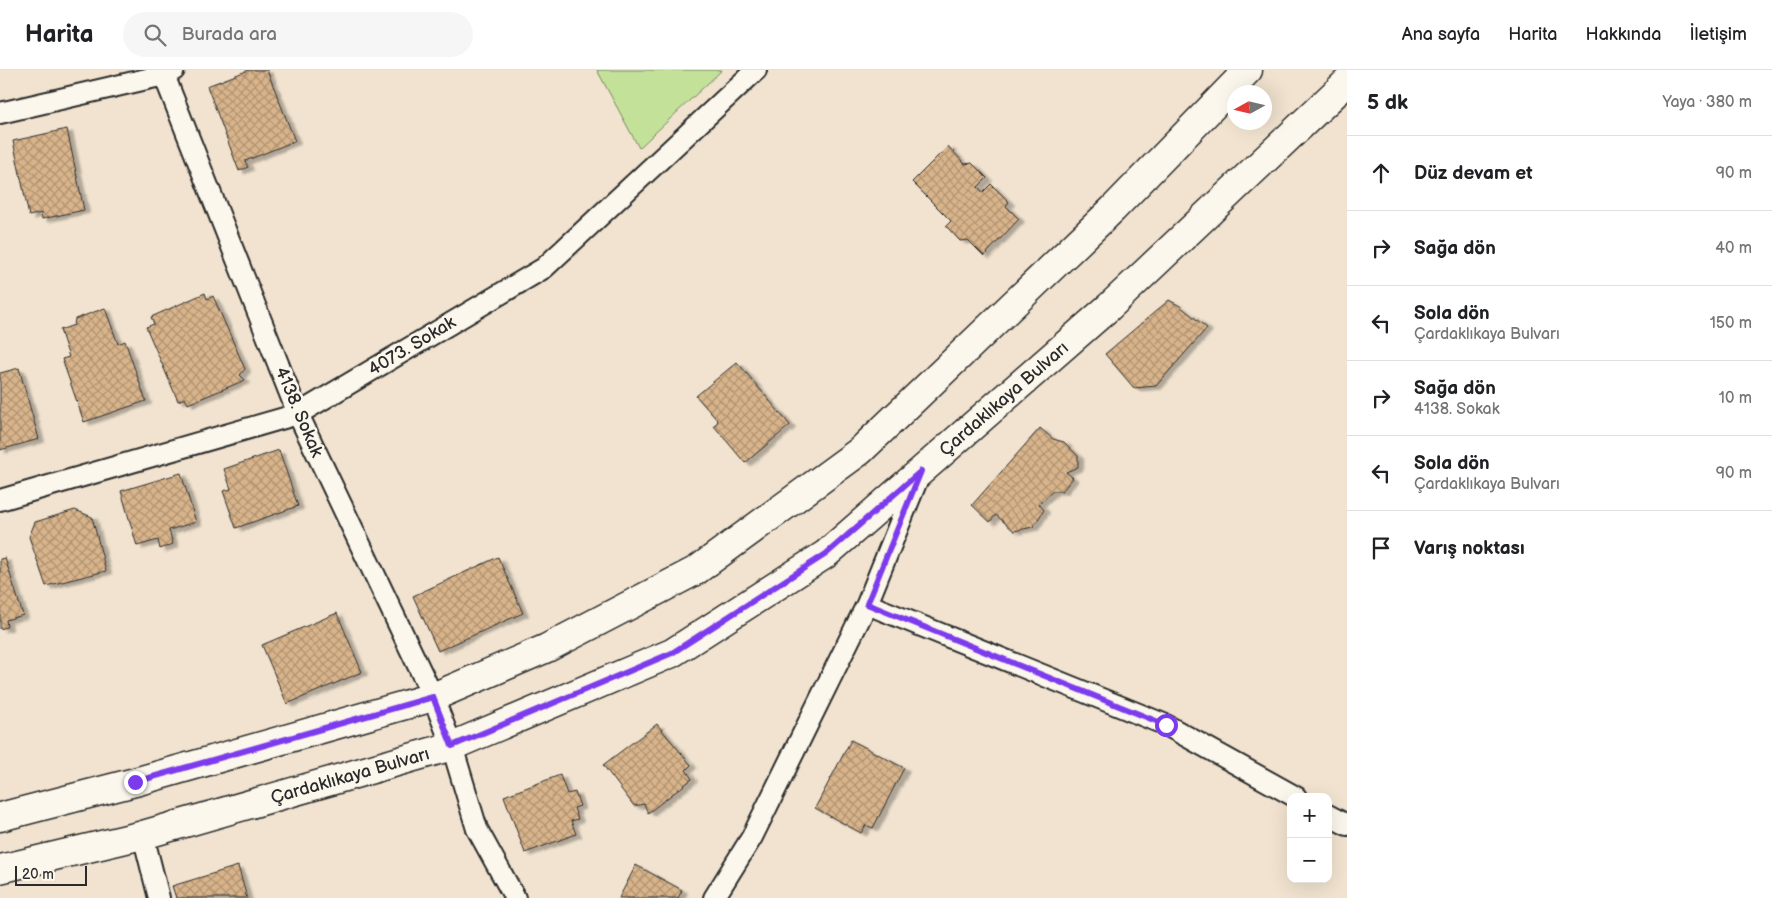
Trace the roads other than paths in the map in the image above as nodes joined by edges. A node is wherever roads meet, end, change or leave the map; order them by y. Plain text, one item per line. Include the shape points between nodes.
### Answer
1 (756, 70) edge
2 (1248, 70) edge
3 (166, 72) edge
4 (1347, 82) edge
5 (0, 113) edge
6 (298, 414) junction
7 (921, 471) junction
8 (0, 500) edge
9 (867, 604) junction
10 (433, 697) junction
11 (452, 746) junction
12 (1289, 793) edge
13 (0, 817) edge
14 (1332, 817) edge
15 (1347, 825) edge
16 (143, 835) junction
17 (0, 869) edge
18 (159, 898) edge
19 (515, 898) edge
20 (714, 898) edge

1 - 6 street, 4073. Sokak via 544,268
2 - 10 main road via 1113,209 860,450 697,570 547,648
3 - 5 street
3 - 6 street, 4138. Sokak
4 - 7 main road, Çardaklıkaya Bulvarı via 1109,307
6 - 8 street, 4073. Sokak
6 - 10 street, 4138. Sokak
7 - 9 street
7 - 11 main road, Çardaklıkaya Bulvarı via 826,554 672,653
9 - 12 street via 1166,725
9 - 20 street via 752,837
10 - 11 street, 4138. Sokak
10 - 13 main road
11 - 16 main road, Çardaklıkaya Bulvarı
11 - 19 street, 4138. Sokak via 477,829
14 - 15 street
16 - 17 main road, Çardaklıkaya Bulvarı
16 - 18 street

